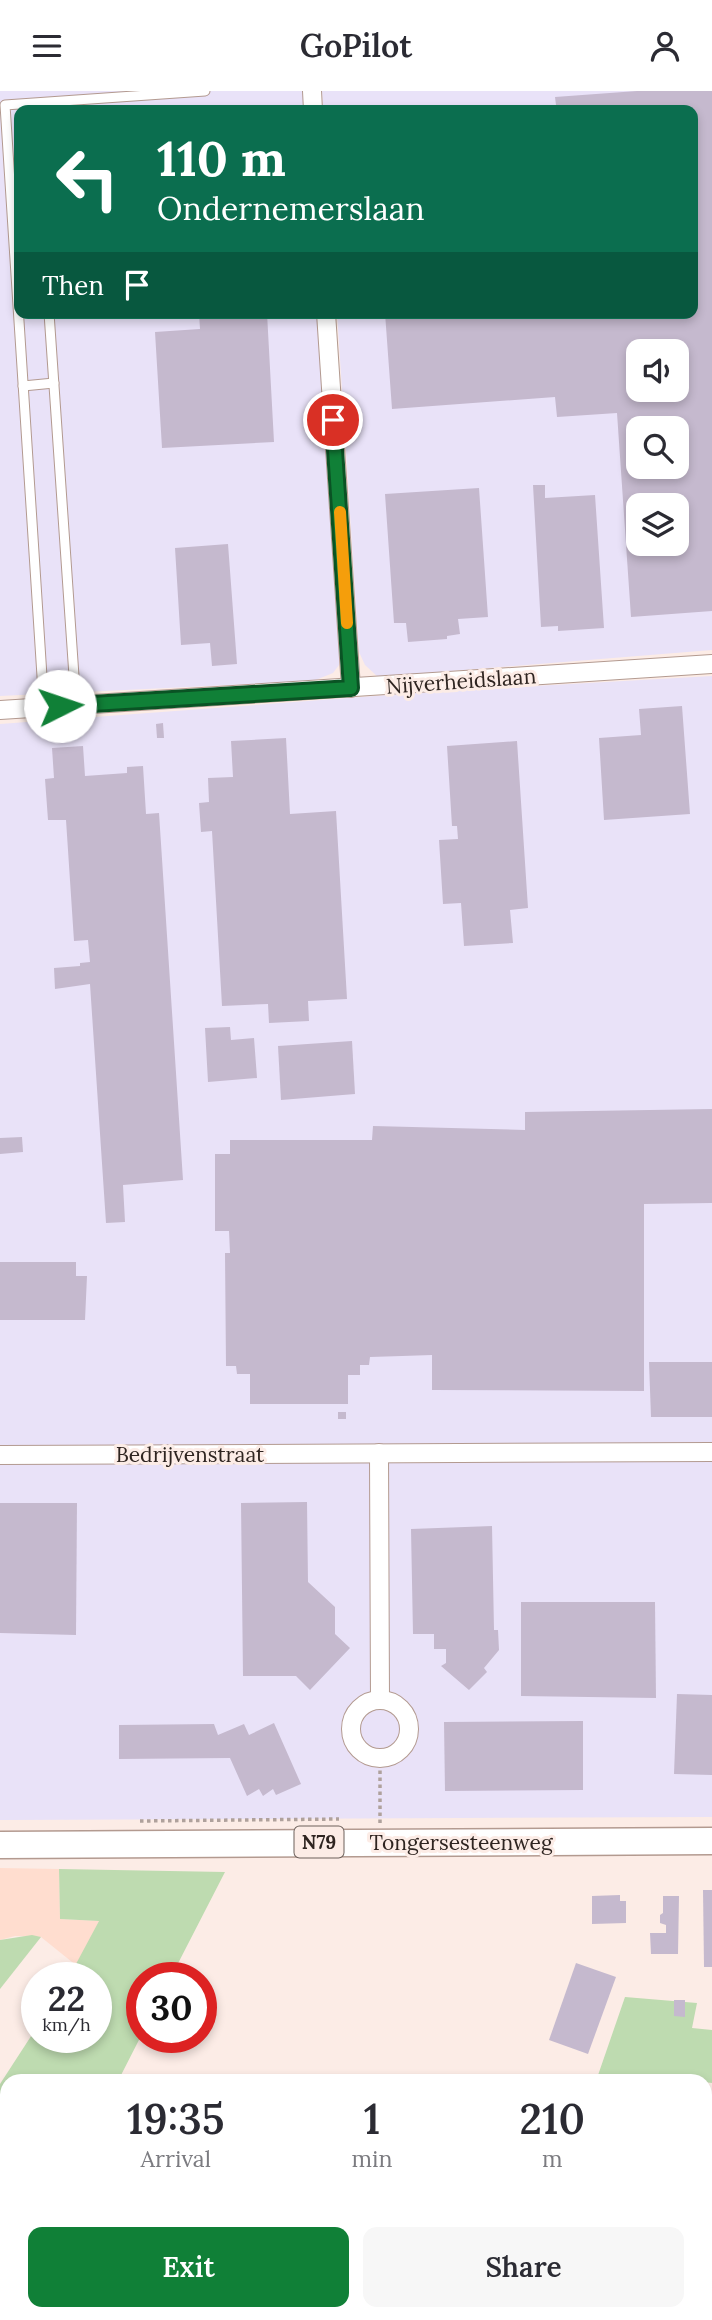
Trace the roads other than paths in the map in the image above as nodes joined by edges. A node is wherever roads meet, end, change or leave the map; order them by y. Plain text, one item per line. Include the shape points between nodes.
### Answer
1 (205, 91) edge
2 (107, 95) edge
3 (47, 105) edge
4 (14, 106) edge
5 (4, 154) edge
6 (14, 276) edge
7 (18, 319) edge
8 (49, 319) edge
9 (326, 319) edge
10 (54, 383) junction
11 (23, 386) junction
12 (712, 664) edge
13 (351, 688) junction
14 (76, 705) junction
15 (44, 707) junction
16 (0, 710) edge
17 (712, 1452) edge
18 (379, 1453) junction
19 (0, 1455) edge
20 (380, 1700) junction
21 (712, 1841) edge
22 (0, 1845) edge

1 - 2 lane
2 - 3 lane
4 - 5 lane via 5,105
5 - 6 lane
7 - 11 lane
8 - 10 lane
9 - 13 street
10 - 11 lane
10 - 14 lane
11 - 15 lane
12 - 13 street, Nijverheidslaan
13 - 14 street, Nijverheidslaan
14 - 15 street, Nijverheidslaan
15 - 16 street, Nijverheidslaan
17 - 18 street, Bedrijvenstraat
18 - 19 street, Bedrijvenstraat
18 - 20 street
20 - 20 street via 367,1703 351,1723 357,1747 367,1756 380,1758 403,1747 408,1735 403,1711
21 - 22 main road, Tongersesteenweg / N79

